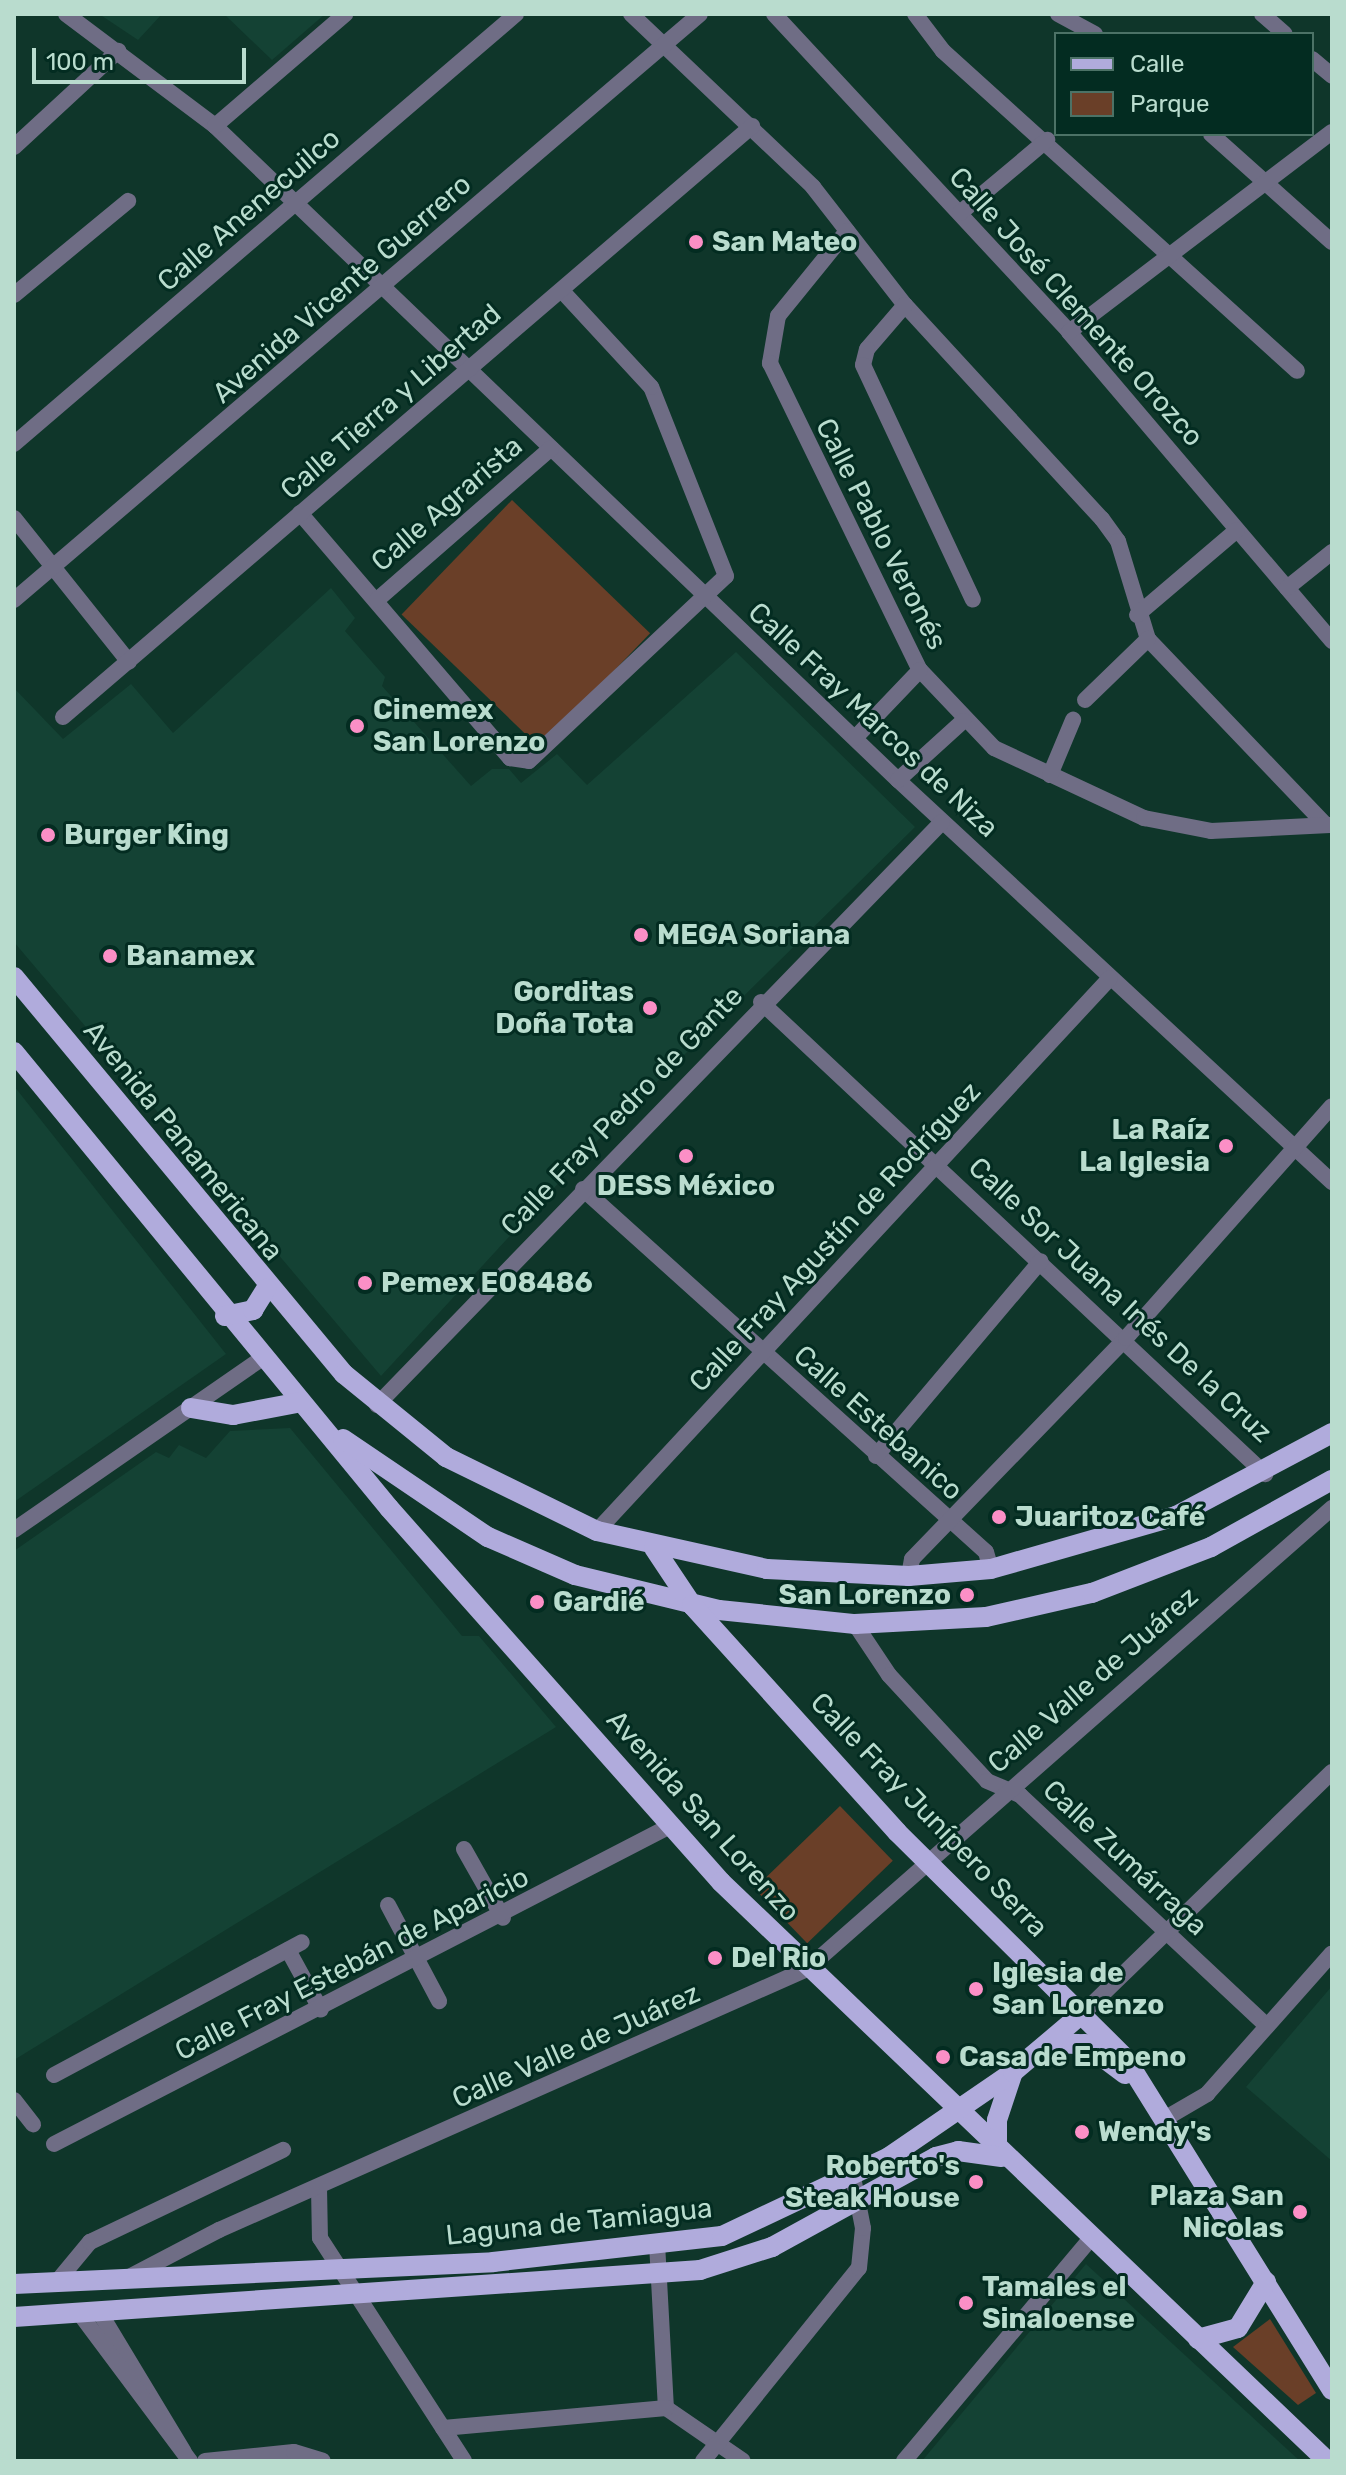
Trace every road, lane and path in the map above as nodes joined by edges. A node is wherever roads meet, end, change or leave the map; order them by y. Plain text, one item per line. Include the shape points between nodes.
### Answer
1 (66, 14) edge
2 (345, 14) edge
3 (516, 14) edge
4 (631, 14) edge
5 (700, 14) edge
6 (774, 14) edge
7 (915, 14) edge
8 (1058, 14) edge
9 (1262, 14) edge
10 (1091, 32) edge
11 (1283, 32) edge
12 (662, 45) junction
13 (118, 51) junction
14 (1314, 61) edge
15 (1332, 76) edge
16 (215, 126) junction
17 (752, 126) junction
18 (1332, 132) edge
19 (1213, 136) edge
20 (1047, 140) junction
21 (14, 147) edge
22 (1264, 180) junction
23 (128, 201) dead end
24 (297, 203) junction
25 (960, 213) junction
26 (847, 231) junction
27 (1332, 242) edge
28 (1167, 253) junction
29 (384, 288) junction
30 (562, 291) junction
31 (14, 295) edge
32 (905, 305) junction
33 (1069, 332) junction
34 (468, 368) junction
35 (1297, 371) dead end
36 (14, 444) edge
37 (551, 448) junction
38 (300, 513) junction
39 (14, 518) edge
40 (1237, 530) junction
41 (1332, 552) edge
42 (54, 566) junction
43 (1287, 588) junction
44 (706, 597) junction
45 (14, 600) edge
46 (377, 600) junction
47 (973, 600) dead end
48 (1137, 615) junction
49 (1148, 639) junction
50 (1332, 641) edge
51 (129, 662) junction
52 (920, 670) junction
53 (1085, 700) dead end
54 (63, 717) dead end
55 (1073, 720) dead end
56 (963, 721) junction
57 (855, 738) junction
58 (1050, 775) junction
59 (898, 780) junction
60 (942, 822) junction
61 (1329, 825) edge
62 (14, 977) edge
63 (1110, 978) junction
64 (761, 1002) junction
65 (14, 1052) edge
66 (1332, 1106) edge
67 (1295, 1147) junction
68 (938, 1165) junction
69 (1332, 1182) edge
70 (583, 1189) junction
71 (1041, 1261) junction
72 (266, 1289) junction
73 (225, 1316) junction
74 (1126, 1338) junction
75 (760, 1353) junction
76 (262, 1358) junction
77 (301, 1402) junction
78 (377, 1405) junction
79 (191, 1408) junction
80 (1332, 1433) edge
81 (876, 1456) junction
82 (1265, 1474) junction
83 (1332, 1480) edge
84 (1332, 1508) edge
85 (949, 1522) junction
86 (14, 1530) edge
87 (597, 1531) junction
88 (654, 1548) junction
89 (991, 1569) junction
90 (909, 1576) junction
91 (692, 1605) junction
92 (855, 1624) junction
93 (1332, 1772) edge
94 (1007, 1789) junction
95 (670, 1826) junction
96 (464, 1849) dead end
97 (929, 1864) junction
98 (388, 1905) dead end
99 (503, 1918) junction
100 (1165, 1932) junction
101 (1332, 1953) edge
102 (419, 1960) junction
103 (807, 1969) junction
104 (439, 2001) dead end
105 (321, 2010) junction
106 (1084, 2012) junction
107 (1267, 2026) junction
108 (1048, 2043) junction
109 (1013, 2072) junction
110 (54, 2075) dead end
111 (1153, 2097) junction
112 (14, 2100) edge
113 (955, 2111) junction
114 (1166, 2118) junction
115 (33, 2124) dead end
116 (54, 2144) dead end
117 (283, 2150) dead end
118 (1000, 2155) junction
119 (853, 2177) junction
120 (319, 2188) junction
121 (860, 2203) junction
122 (1090, 2239) junction
123 (657, 2243) junction
124 (342, 2271) junction
125 (656, 2274) junction
126 (122, 2280) junction
127 (15, 2282) edge
128 (1266, 2282) junction
129 (55, 2284) junction
130 (361, 2296) junction
131 (90, 2314) junction
132 (36, 2316) junction
133 (14, 2317) edge
134 (14, 2325) edge
135 (1198, 2339) junction
136 (1332, 2390) edge
137 (666, 2408) junction
138 (443, 2428) junction
139 (719, 2441) junction
140 (187, 2457) edge
141 (205, 2461) edge
142 (323, 2461) edge
143 (464, 2461) edge
144 (703, 2461) edge
145 (743, 2461) edge
146 (904, 2461) edge
147 (1327, 2461) edge

1 - 13 street, Calle Fray Marcos de Niza
2 - 16 street
3 - 24 street, Calle Anenecuilco
4 - 12 street
5 - 12 street, Avenida Vicente Guerrero
6 - 25 street, Calle José Clemente Orozco
7 - 20 street via 943,51
8 - 10 street
9 - 11 street
12 - 17 street
12 - 29 street, Avenida Vicente Guerrero
13 - 16 street, Calle Fray Marcos de Niza
13 - 21 street
14 - 15 street
16 - 24 street, Calle Fray Marcos de Niza
17 - 26 street
17 - 30 street, Calle Tierra y Libertad
18 - 22 street
19 - 22 street
20 - 25 street
20 - 28 street
22 - 27 street
22 - 28 street
23 - 31 street
24 - 29 street, Calle Fray Marcos de Niza
24 - 36 street, Calle Anenecuilco
25 - 33 street, Calle José Clemente Orozco
26 - 32 street
26 - 52 street, Calle Pablo Veronés via 778,316 770,363
28 - 33 street
28 - 35 street
29 - 34 street, Calle Fray Marcos de Niza
29 - 42 street, Avenida Vicente Guerrero
30 - 34 street, Calle Tierra y Libertad
30 - 44 street via 659,402 725,566 721,584
32 - 47 street via 867,349 863,365
32 - 48 street via 1102,519 1127,564
33 - 40 street, Calle José Clemente Orozco
34 - 37 street, Calle Fray Marcos de Niza
34 - 38 street, Calle Tierra y Libertad
37 - 44 street, Calle Fray Marcos de Niza
37 - 46 street, Calle Agrarista
38 - 46 street
38 - 51 street, Calle Tierra y Libertad
39 - 42 street
40 - 43 street, Calle José Clemente Orozco
40 - 48 street
41 - 43 street
42 - 45 street, Avenida Vicente Guerrero
42 - 51 street
43 - 50 street, Calle José Clemente Orozco
44 - 46 street via 529,761 510,758
44 - 57 street, Calle Fray Marcos de Niza
48 - 49 street
49 - 53 street
49 - 61 street
51 - 54 street, Calle Tierra y Libertad
52 - 56 street, Calle Pablo Veronés
52 - 57 street
55 - 58 street
56 - 58 street, Calle Pablo Veronés via 1014,760
56 - 59 street
57 - 59 street, Calle Fray Marcos de Niza
58 - 61 street, Calle Pablo Veronés via 1179,827
59 - 60 street, Calle Fray Marcos de Niza
60 - 63 street, Calle Fray Marcos de Niza
60 - 64 street, Calle Fray Pedro de Gante
62 - 72 main road, Avenida Panamericana
63 - 67 street, Calle Fray Marcos de Niza
63 - 68 street, Calle Fray Agustín de Rodríguez
64 - 68 street, Calle Sor Juana Inés De la Cruz
64 - 70 street, Calle Fray Pedro de Gante
65 - 73 main road
66 - 67 street
67 - 69 street, Calle Fray Marcos de Niza
67 - 74 street
68 - 71 street, Calle Sor Juana Inés De la Cruz
68 - 75 street, Calle Fray Agustín de Rodríguez
70 - 75 street, Calle Estebanico
70 - 78 street, Calle Fray Pedro de Gante
71 - 74 street, Calle Sor Juana Inés De la Cruz
71 - 81 street
72 - 73 main road via 253,1310
72 - 78 main road, Avenida Panamericana
73 - 76 main road
74 - 82 street, Calle Sor Juana Inés De la Cruz
74 - 85 street
75 - 81 street, Calle Estebanico
75 - 87 street, Calle Fray Agustín de Rodríguez
76 - 77 main road
76 - 79 street
77 - 79 main road via 233,1415
77 - 91 main road via 401,1484 488,1537 575,1575
77 - 95 main road, Avenida San Lorenzo
78 - 87 main road, Avenida Panamericana via 494,1485
79 - 86 street
80 - 82 main road, Avenida Panamericana
81 - 85 street, Calle Estebanico
82 - 89 main road, Avenida Panamericana via 1115,1538
83 - 92 main road via 1211,1547 1092,1593 986,1617
84 - 94 street, Calle Valle de Juárez
85 - 89 street, Calle Estebanico via 986,1552
85 - 90 street via 912,1559
87 - 88 main road, Avenida Panamericana
88 - 90 main road, Avenida Panamericana via 767,1569
88 - 91 main road, Calle Fray Junípero Serra
89 - 90 main road, Avenida Panamericana
91 - 92 main road
91 - 97 main road, Calle Fray Junípero Serra
92 - 94 street, Calle Zumárraga via 939,1731 987,1781
93 - 100 street
94 - 97 street, Calle Valle de Juárez
94 - 100 street, Calle Zumárraga
95 - 99 street, Calle Fray Estebán de Aparicio
95 - 103 main road, Avenida San Lorenzo
96 - 99 street
97 - 103 street, Calle Valle de Juárez
97 - 106 main road, Calle Fray Junípero Serra
98 - 102 street
99 - 102 street, Calle Fray Estebán de Aparicio
100 - 106 street
100 - 107 street, Calle Zumárraga
101 - 107 street
102 - 104 street
102 - 105 street, Calle Fray Estebán de Aparicio
103 - 113 main road, Avenida San Lorenzo
103 - 120 street, Calle Valle de Juárez
105 - 110 street via 295,1946
105 - 116 street, Calle Fray Estebán de Aparicio
106 - 108 main road, Laguna de Tamiagua
106 - 111 main road, Calle Fray Junípero Serra
107 - 114 street via 1207,2094
108 - 109 main road, Laguna de Tamiagua
108 - 111 main road via 1085,2044
109 - 113 main road, Laguna de Tamiagua
109 - 118 main road via 997,2120
111 - 114 main road, Calle Fray Junípero Serra
112 - 115 street
113 - 118 main road, Avenida San Lorenzo
113 - 119 main road, Laguna de Tamiagua
114 - 128 main road, Calle Fray Junípero Serra
117 - 129 street via 90,2242
118 - 121 main road, Laguna de Tamiagua via 958,2151 936,2157
118 - 122 main road, Avenida San Lorenzo
119 - 121 street
119 - 123 main road, Laguna de Tamiagua via 722,2236
120 - 124 street via 320,2238
120 - 126 street, Calle Valle de Juárez
121 - 125 main road, Laguna de Tamiagua via 729,2263
121 - 139 street via 859,2268
122 - 135 main road, Avenida San Lorenzo
122 - 146 street
123 - 124 main road, Laguna de Tamiagua
123 - 125 street
124 - 126 main road, Laguna de Tamiagua
124 - 130 street
125 - 130 main road, Laguna de Tamiagua
125 - 137 street
126 - 129 main road, Laguna de Tamiagua
127 - 129 main road, Laguna de Tamiagua
128 - 135 main road via 1238,2328
128 - 136 main road, Calle Fray Junípero Serra
130 - 131 main road, Laguna de Tamiagua
130 - 138 street
131 - 132 main road, Laguna de Tamiagua
131 - 140 street
132 - 133 main road, Laguna de Tamiagua
132 - 134 street
135 - 147 main road, Avenida San Lorenzo
137 - 138 street
137 - 139 street
138 - 143 street
139 - 144 street
139 - 145 street
141 - 142 street via 294,2452

